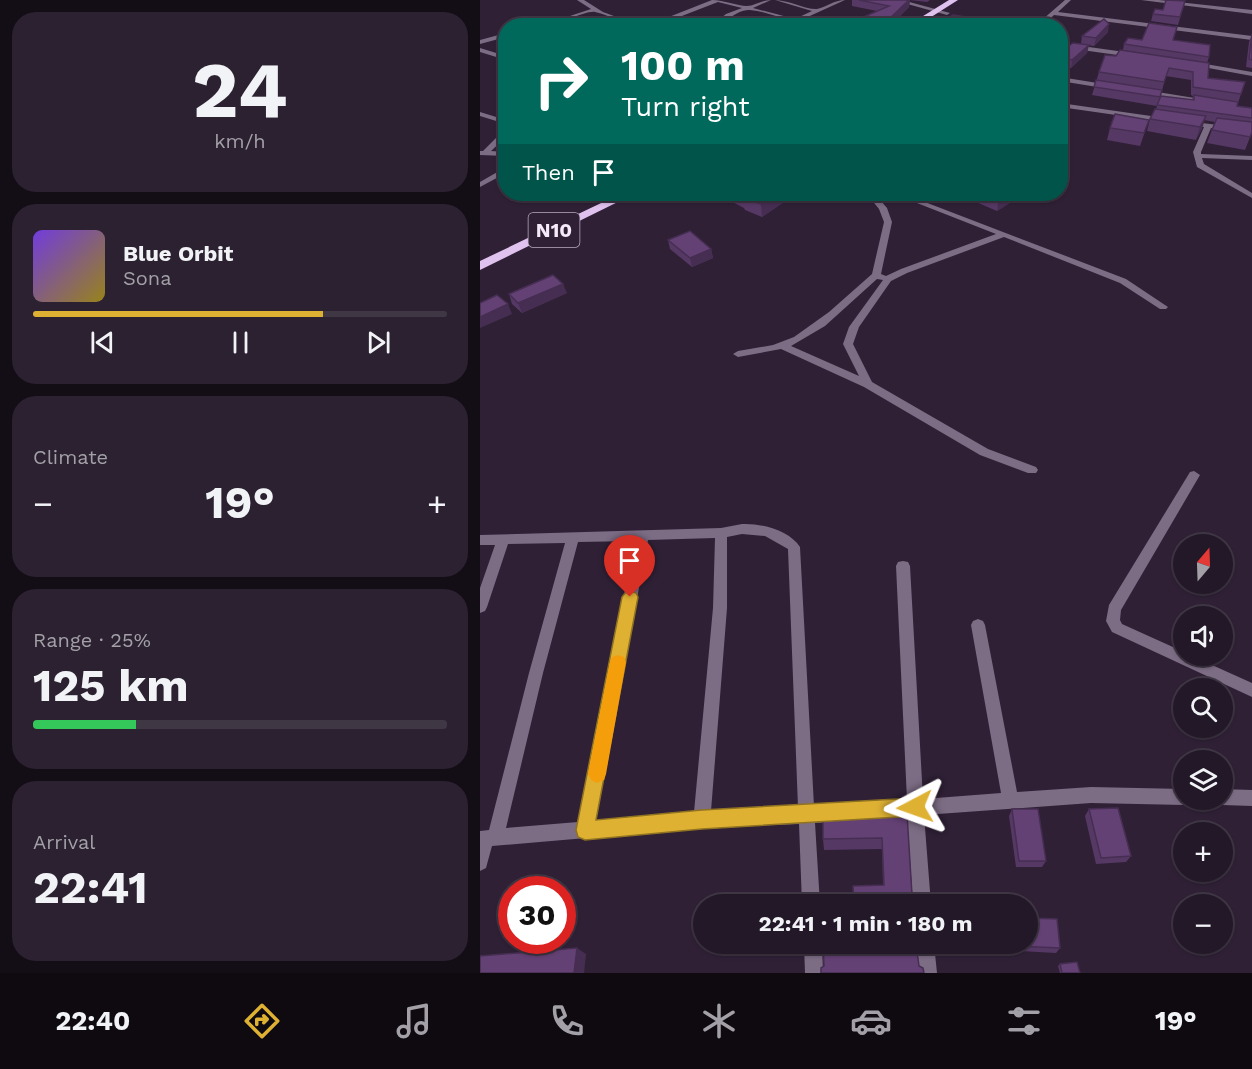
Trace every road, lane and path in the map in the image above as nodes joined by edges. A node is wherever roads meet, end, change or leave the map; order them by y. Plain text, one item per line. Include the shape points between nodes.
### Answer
1 (580, 0) edge
2 (717, 0) edge
3 (768, 0) edge
4 (778, 0) edge
5 (842, 0) edge
6 (896, 0) edge
7 (1068, 0) edge
8 (1144, 0) edge
9 (958, 2) edge
10 (596, 9) junction
11 (748, 9) junction
12 (817, 11) junction
13 (1252, 12) edge
14 (1053, 13) junction
15 (943, 15) junction
16 (568, 18) edge
17 (618, 18) edge
18 (669, 18) edge
19 (724, 18) edge
20 (788, 18) edge
21 (801, 18) edge
22 (934, 18) edge
23 (938, 18) edge
24 (1047, 18) edge
25 (498, 37) edge
26 (1252, 38) edge
27 (480, 42) edge
28 (1068, 46) edge
29 (480, 50) edge
30 (498, 56) edge
31 (1141, 56) edge
32 (1188, 63) edge
33 (1252, 74) edge
34 (1068, 80) edge
35 (1116, 88) edge
36 (1138, 91) edge
37 (1218, 104) edge
38 (1068, 106) edge
39 (480, 114) edge
40 (498, 120) edge
41 (1209, 125) junction
42 (1252, 131) edge
43 (498, 140) edge
44 (482, 153) edge
45 (498, 154) edge
46 (1197, 156) junction
47 (1252, 158) edge
48 (498, 174) edge
49 (480, 185) edge
50 (1252, 196) edge
51 (614, 201) edge
52 (878, 201) edge
53 (917, 201) edge
54 (1005, 234) junction
55 (480, 266) edge
56 (876, 275) junction
57 (888, 279) junction
58 (1163, 307) dead end
59 (782, 346) junction
60 (738, 354) dead end
61 (868, 384) junction
62 (1032, 470) dead end
63 (1194, 475) dead end
64 (721, 533) junction
65 (642, 536) junction
66 (573, 538) junction
67 (480, 540) edge
68 (503, 540) junction
69 (903, 566) dead end
70 (480, 607) edge
71 (978, 625) dead end
72 (1252, 690) edge
73 (1173, 797) edge
74 (1233, 797) edge
75 (1252, 798) edge
76 (1010, 800) junction
77 (915, 807) junction
78 (807, 815) junction
79 (702, 820) junction
80 (585, 830) junction
81 (487, 838) edge
82 (480, 862) edge
83 (811, 894) edge
84 (921, 894) edge
85 (813, 954) edge
86 (926, 954) edge
87 (814, 973) edge
88 (928, 973) edge

1 - 10 street
2 - 11 street
2 - 18 street
3 - 11 street
4 - 12 street
5 - 12 street
6 - 15 street
7 - 14 street
8 - 13 street
9 - 15 highway
10 - 16 street
10 - 17 street
11 - 19 street
11 - 20 street
12 - 21 street
14 - 24 street
14 - 26 street
15 - 22 highway
15 - 23 highway
25 - 27 street
28 - 31 street
29 - 30 street
32 - 33 street
34 - 35 street
36 - 37 street
38 - 41 street
39 - 40 street
41 - 42 street
41 - 46 street
43 - 44 street
44 - 45 street
46 - 47 street
46 - 50 street via 1205,169
48 - 49 street
51 - 55 highway, N10
52 - 56 street via 888,222
53 - 54 street
54 - 57 street
54 - 58 street via 1113,277
56 - 57 street
56 - 59 street via 820,326
57 - 61 street via 854,327 848,345
59 - 60 street
59 - 61 street
61 - 62 street via 984,452
63 - 72 street via 1114,609 1113,621 1117,628
64 - 65 street
64 - 78 street via 759,528 794,547
64 - 79 street via 720,608
65 - 66 street
65 - 80 street
66 - 68 street
66 - 81 street
67 - 68 street
68 - 70 street
69 - 77 street
71 - 76 street
73 - 76 street via 1090,795
74 - 75 street
76 - 77 street
77 - 78 street
77 - 84 street
78 - 79 street
78 - 83 street
79 - 80 street
80 - 81 street
81 - 82 street
85 - 87 street
86 - 88 street

